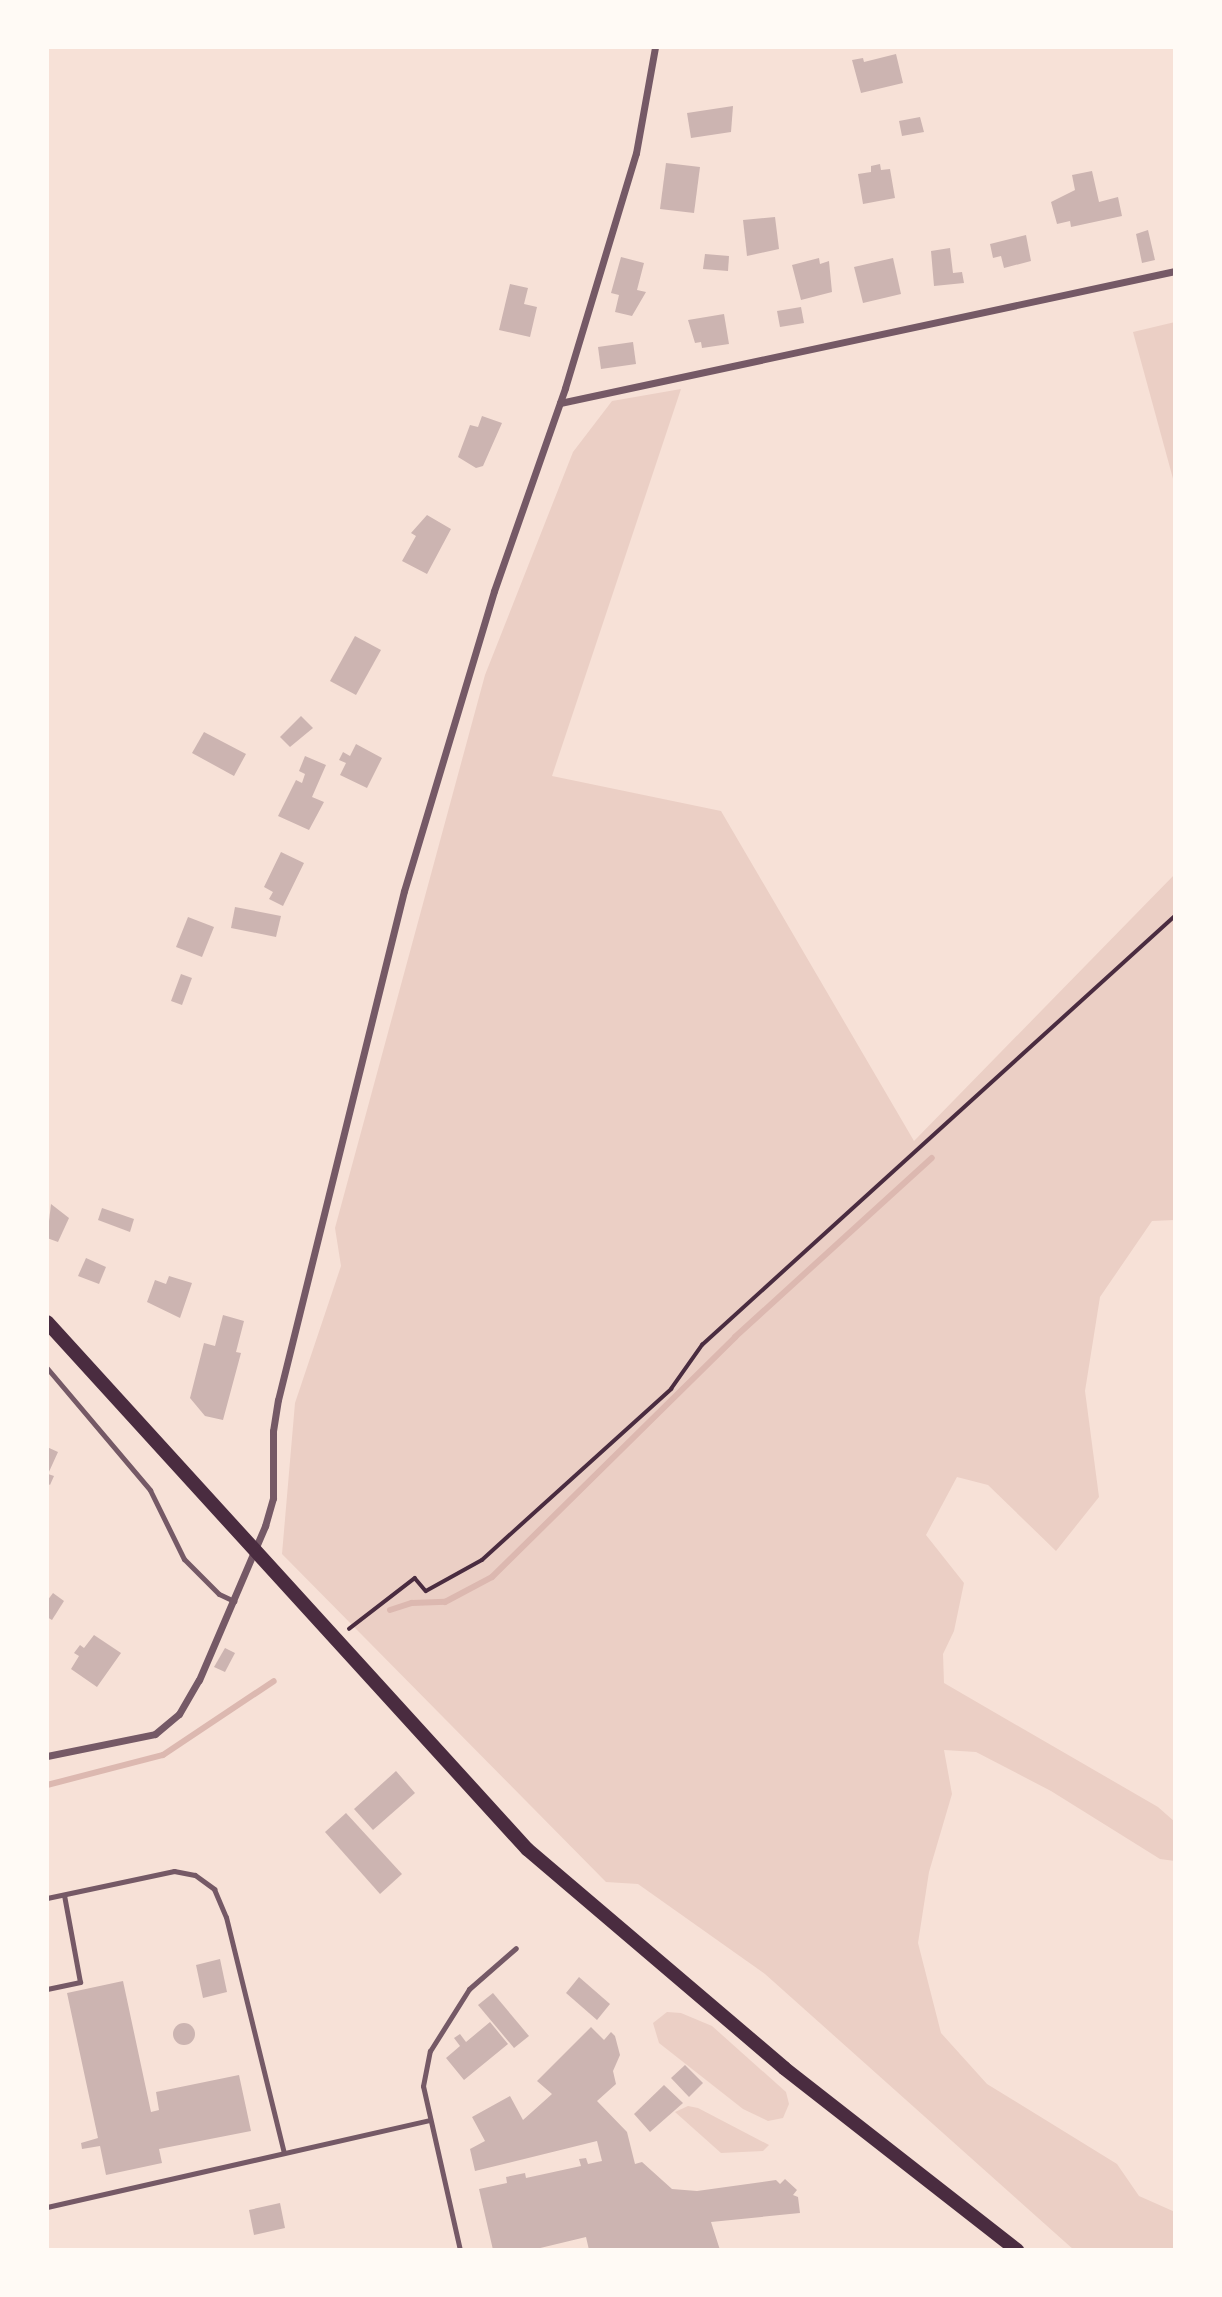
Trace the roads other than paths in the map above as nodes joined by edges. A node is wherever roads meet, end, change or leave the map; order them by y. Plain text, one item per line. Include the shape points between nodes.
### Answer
1 (655, 47) edge
2 (1175, 271) edge
3 (560, 403) junction
4 (47, 1322) edge
5 (47, 1368) edge
6 (254, 1553) junction
7 (233, 1601) junction
8 (47, 1756) edge
9 (64, 1895) junction
10 (47, 1898) edge
11 (516, 1948) dead end
12 (47, 1989) edge
13 (429, 2120) junction
14 (284, 2153) junction
15 (47, 2207) edge
16 (460, 2250) edge
17 (1017, 2250) edge

1 - 3 street via 648,107 636,153
2 - 3 street
3 - 6 street via 494,591 404,891 278,1399 273,1498
4 - 6 main road
5 - 7 lane via 150,1490 184,1559 219,1594
6 - 7 street
6 - 17 main road via 527,1849 784,2068
7 - 8 street via 179,1714 155,1734
9 - 10 lane
9 - 12 lane via 80,1982
9 - 14 lane via 174,1871 195,1875 214,1889 226,1917
11 - 13 lane via 469,1989 430,2051 423,2086
13 - 14 lane
13 - 16 lane
14 - 15 lane

